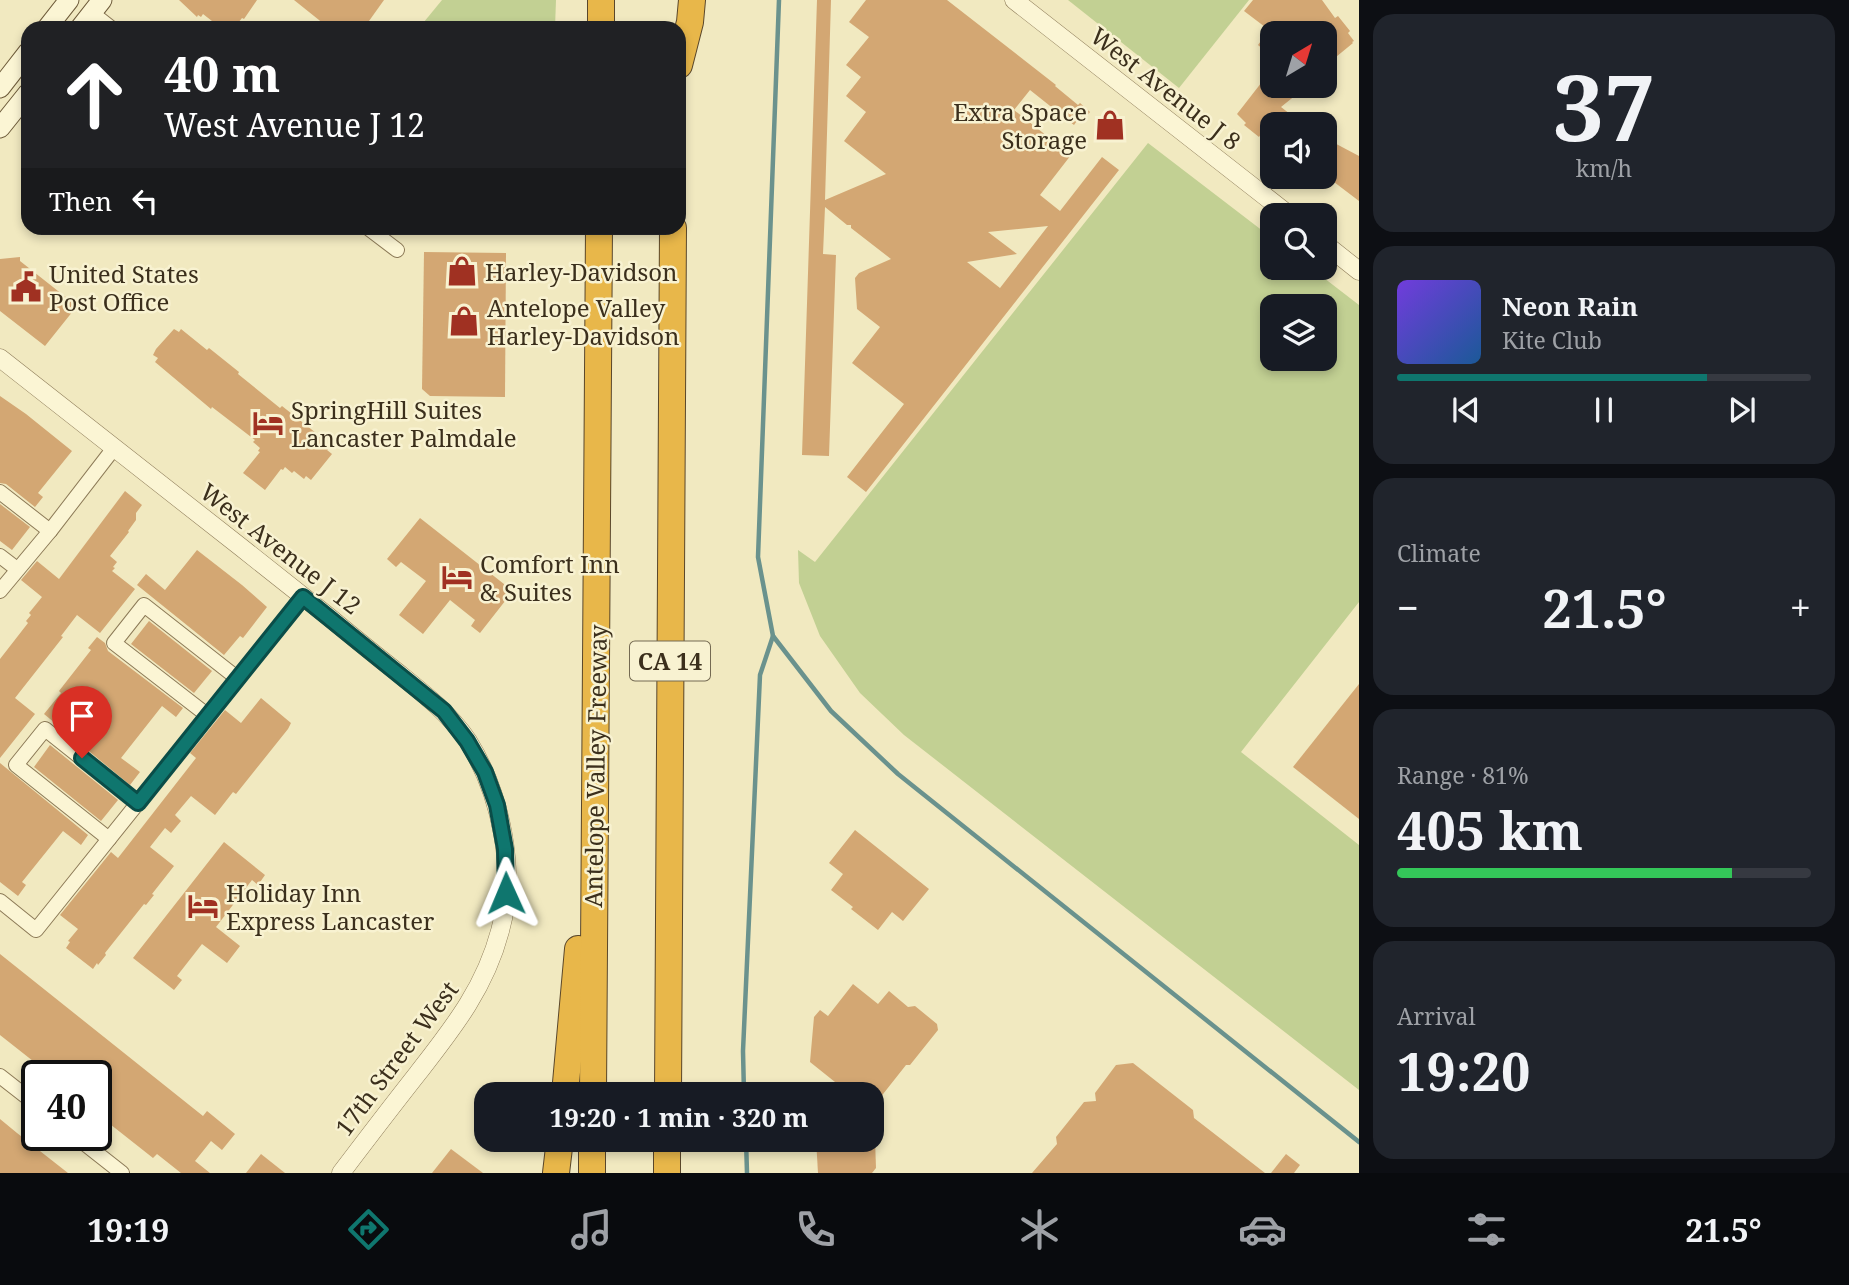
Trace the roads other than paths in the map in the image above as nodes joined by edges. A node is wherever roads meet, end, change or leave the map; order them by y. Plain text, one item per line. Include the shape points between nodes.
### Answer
1 (69, 0) edge
2 (601, 0) edge
3 (675, 0) edge
4 (692, 0) edge
5 (1014, 0) edge
6 (52, 21) edge
7 (601, 21) edge
8 (675, 21) edge
9 (686, 38) edge
10 (21, 61) edge
11 (0, 88) edge
12 (21, 102) edge
13 (0, 128) edge
14 (1274, 203) edge
15 (377, 235) edge
16 (599, 235) edge
17 (673, 235) edge
18 (397, 250) dead end
19 (1337, 254) edge
20 (1359, 271) edge
21 (0, 358) edge
22 (114, 448) junction
23 (0, 492) edge
24 (50, 531) junction
25 (0, 556) edge
26 (17, 569) junction
27 (0, 591) edge
28 (303, 597) junction
29 (237, 678) junction
30 (207, 715) junction
31 (138, 803) junction
32 (594, 804) junction
33 (497, 805) joint
34 (109, 839) junction
35 (0, 901) edge
36 (0, 1076) edge
37 (566, 1082) edge
38 (593, 1082) edge
39 (668, 1082) edge
40 (21, 1092) edge
41 (94, 1151) edge
42 (558, 1152) edge
43 (593, 1152) edge
44 (667, 1152) edge
45 (122, 1173) edge
46 (341, 1173) edge
47 (556, 1173) edge
48 (592, 1173) edge
49 (667, 1173) edge

1 - 6 main road
2 - 7 highway
3 - 8 highway
4 - 9 highway
5 - 14 street, West Avenue J 8
10 - 11 main road
12 - 13 main road
15 - 18 street
16 - 32 highway, Antelope Valley Freeway / CA 14
17 - 39 highway, CA 14
19 - 20 street
21 - 22 street, West Avenue J 12
22 - 24 street
22 - 28 street, West Avenue J 12
23 - 24 street
24 - 26 street
25 - 26 street
26 - 27 street
28 - 29 street
28 - 33 street, West Avenue J 12 via 444,711 485,772
29 - 30 street
29 - 30 street via 144,605 114,643
30 - 31 street
31 - 34 street
31 - 34 street via 45,729 37,738 16,765
32 - 37 highway
32 - 38 highway, Antelope Valley Freeway / CA 14
33 - 46 street, 17th Street West via 506,893 489,966 472,1000
34 - 35 street via 36,930
36 - 40 street
41 - 45 street
42 - 47 highway
43 - 48 highway
44 - 49 highway

